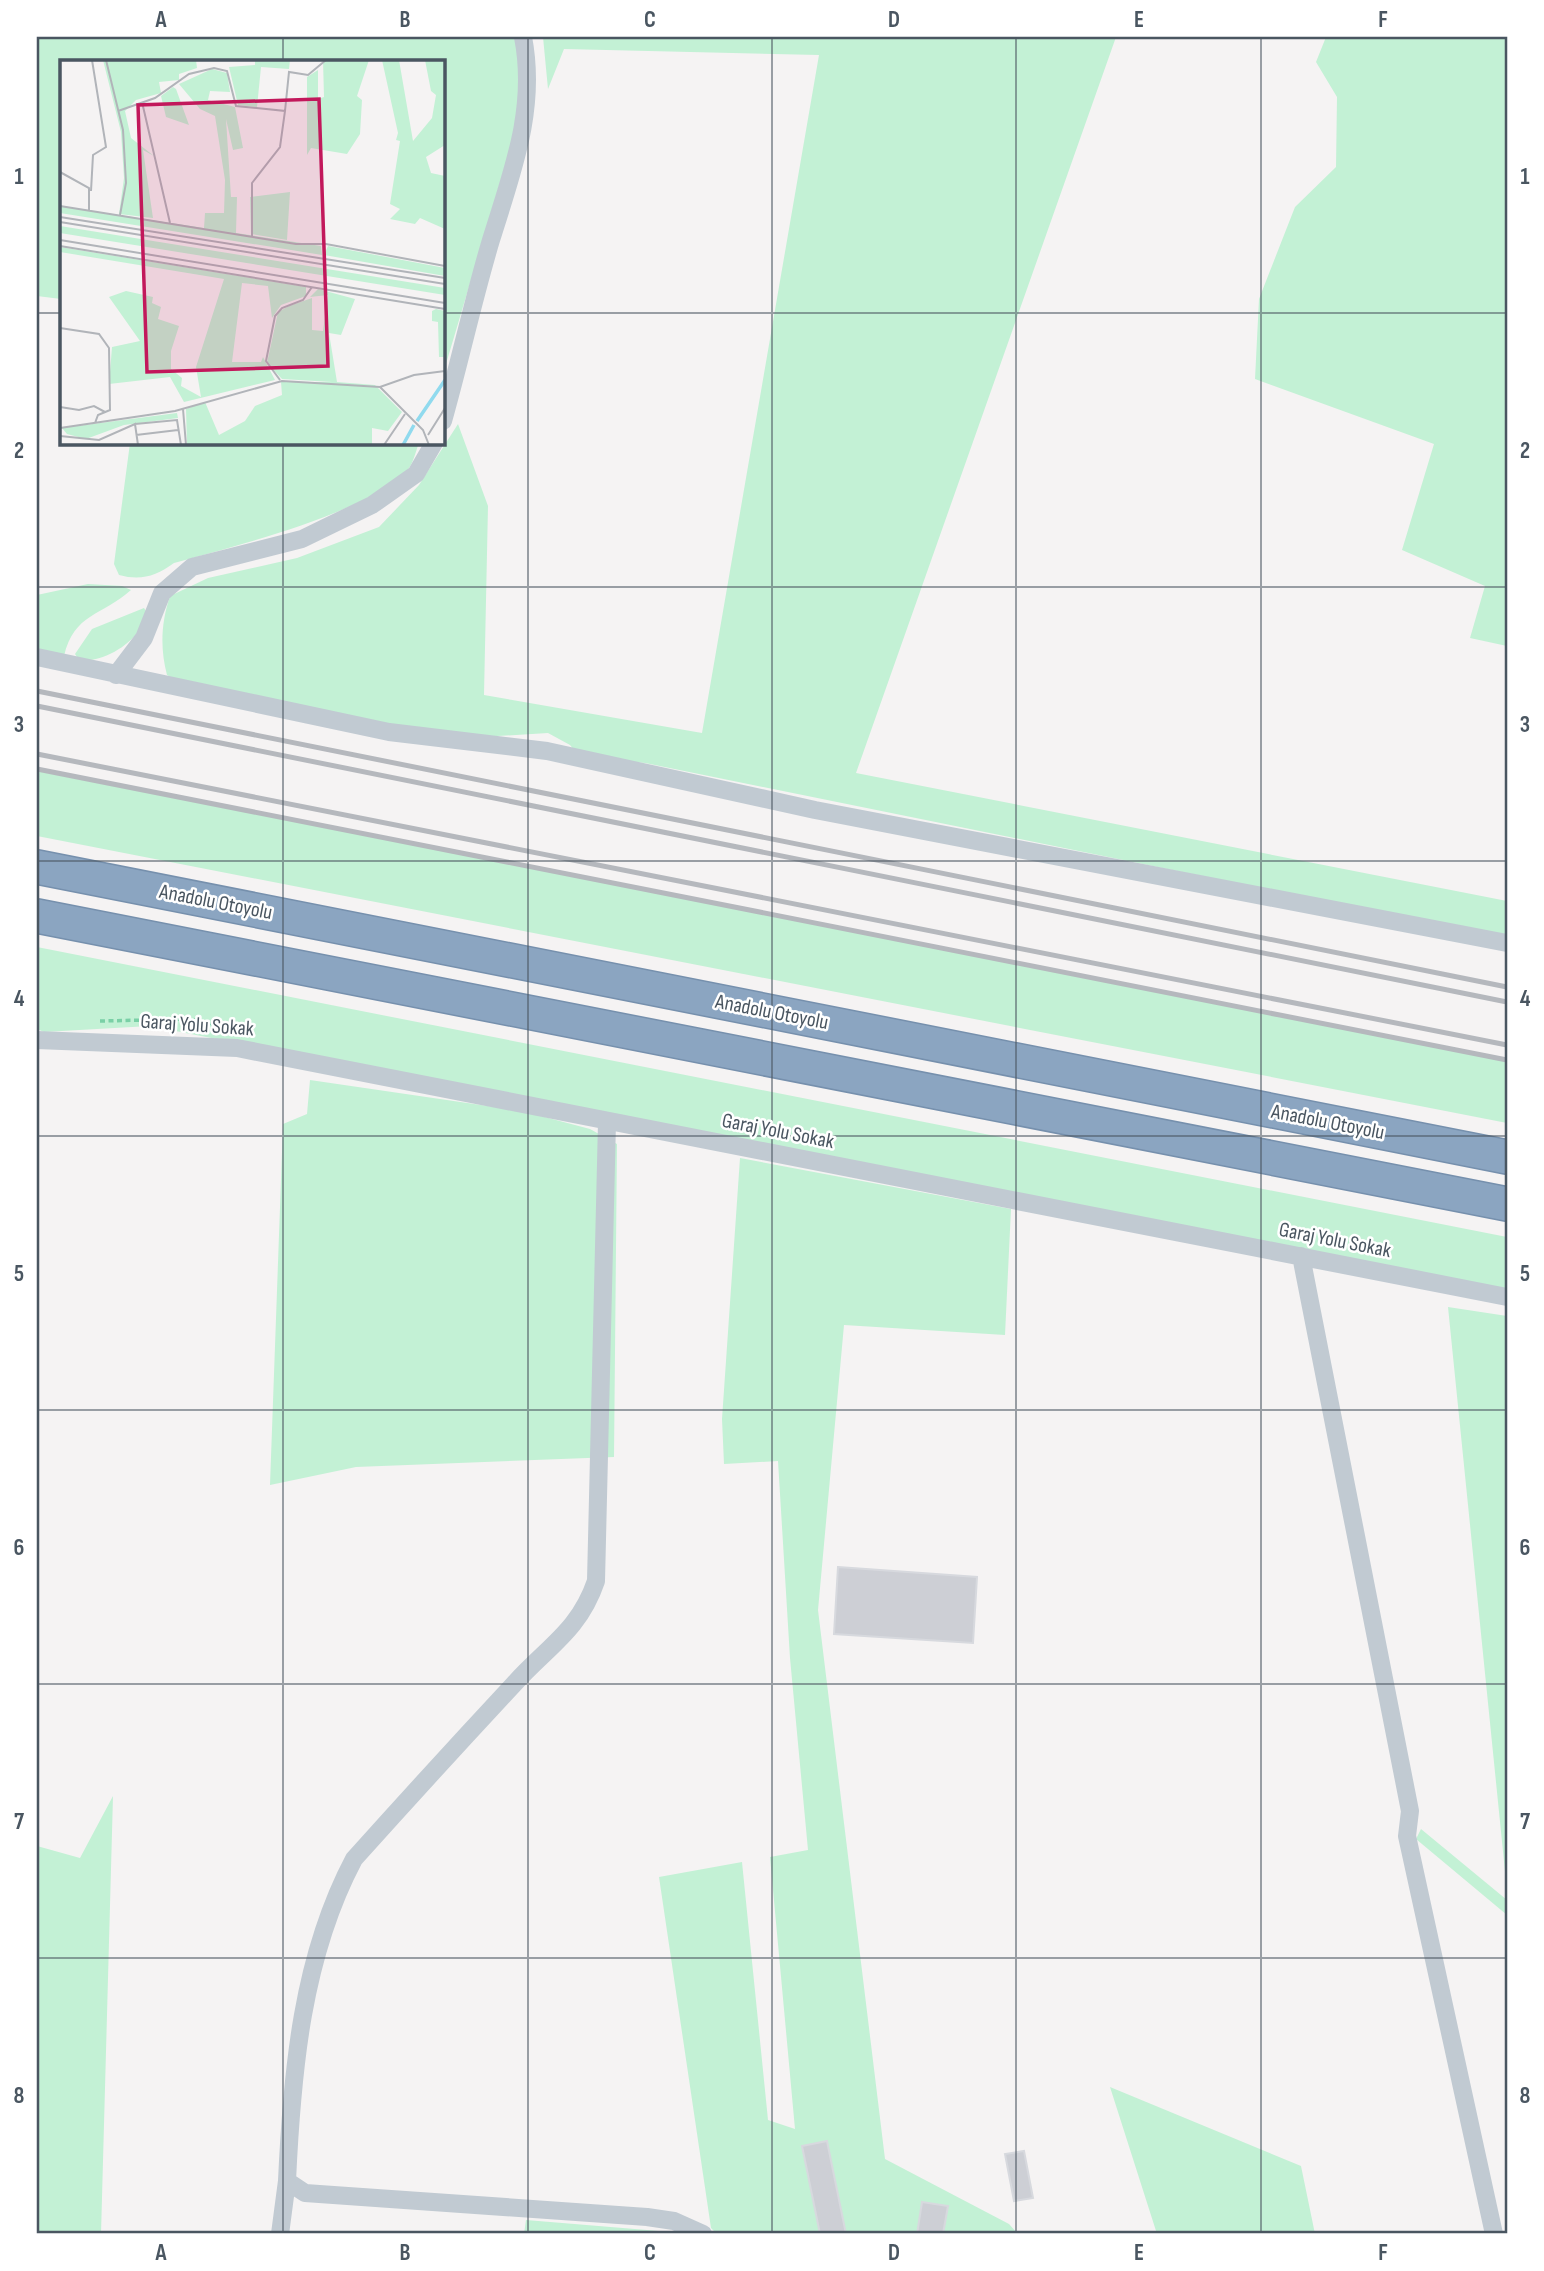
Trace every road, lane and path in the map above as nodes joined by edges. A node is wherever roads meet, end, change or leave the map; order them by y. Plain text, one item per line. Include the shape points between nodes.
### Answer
1 (523, 37) edge
2 (444, 417) edge
3 (433, 444) edge
4 (37, 657) edge
5 (116, 675) junction
6 (37, 867) edge
7 (37, 916) edge
8 (1507, 943) edge
9 (37, 1040) edge
10 (607, 1122) junction
11 (1507, 1157) edge
12 (1507, 1204) edge
13 (1301, 1256) junction
14 (1507, 1297) edge
15 (287, 2181) junction
16 (279, 2234) edge
17 (703, 2234) edge
18 (1494, 2234) edge

1 - 2 street via 527,111
3 - 5 street via 416,474 372,505 302,539 192,568 162,593 144,638
4 - 5 street
5 - 8 street via 389,732 547,751 815,810
6 - 11 highway, Anadolu Otoyolu
7 - 12 highway
9 - 10 street, Garaj Yolu Sokak via 237,1048
10 - 13 street, Garaj Yolu Sokak
10 - 15 street via 596,1581 577,1623 521,1676 354,1859 346,1874 324,1927 299,2031
13 - 14 street, Garaj Yolu Sokak
13 - 18 street via 1410,1811 1407,1836
15 - 16 street
15 - 17 street via 305,2193 647,2217 674,2221

